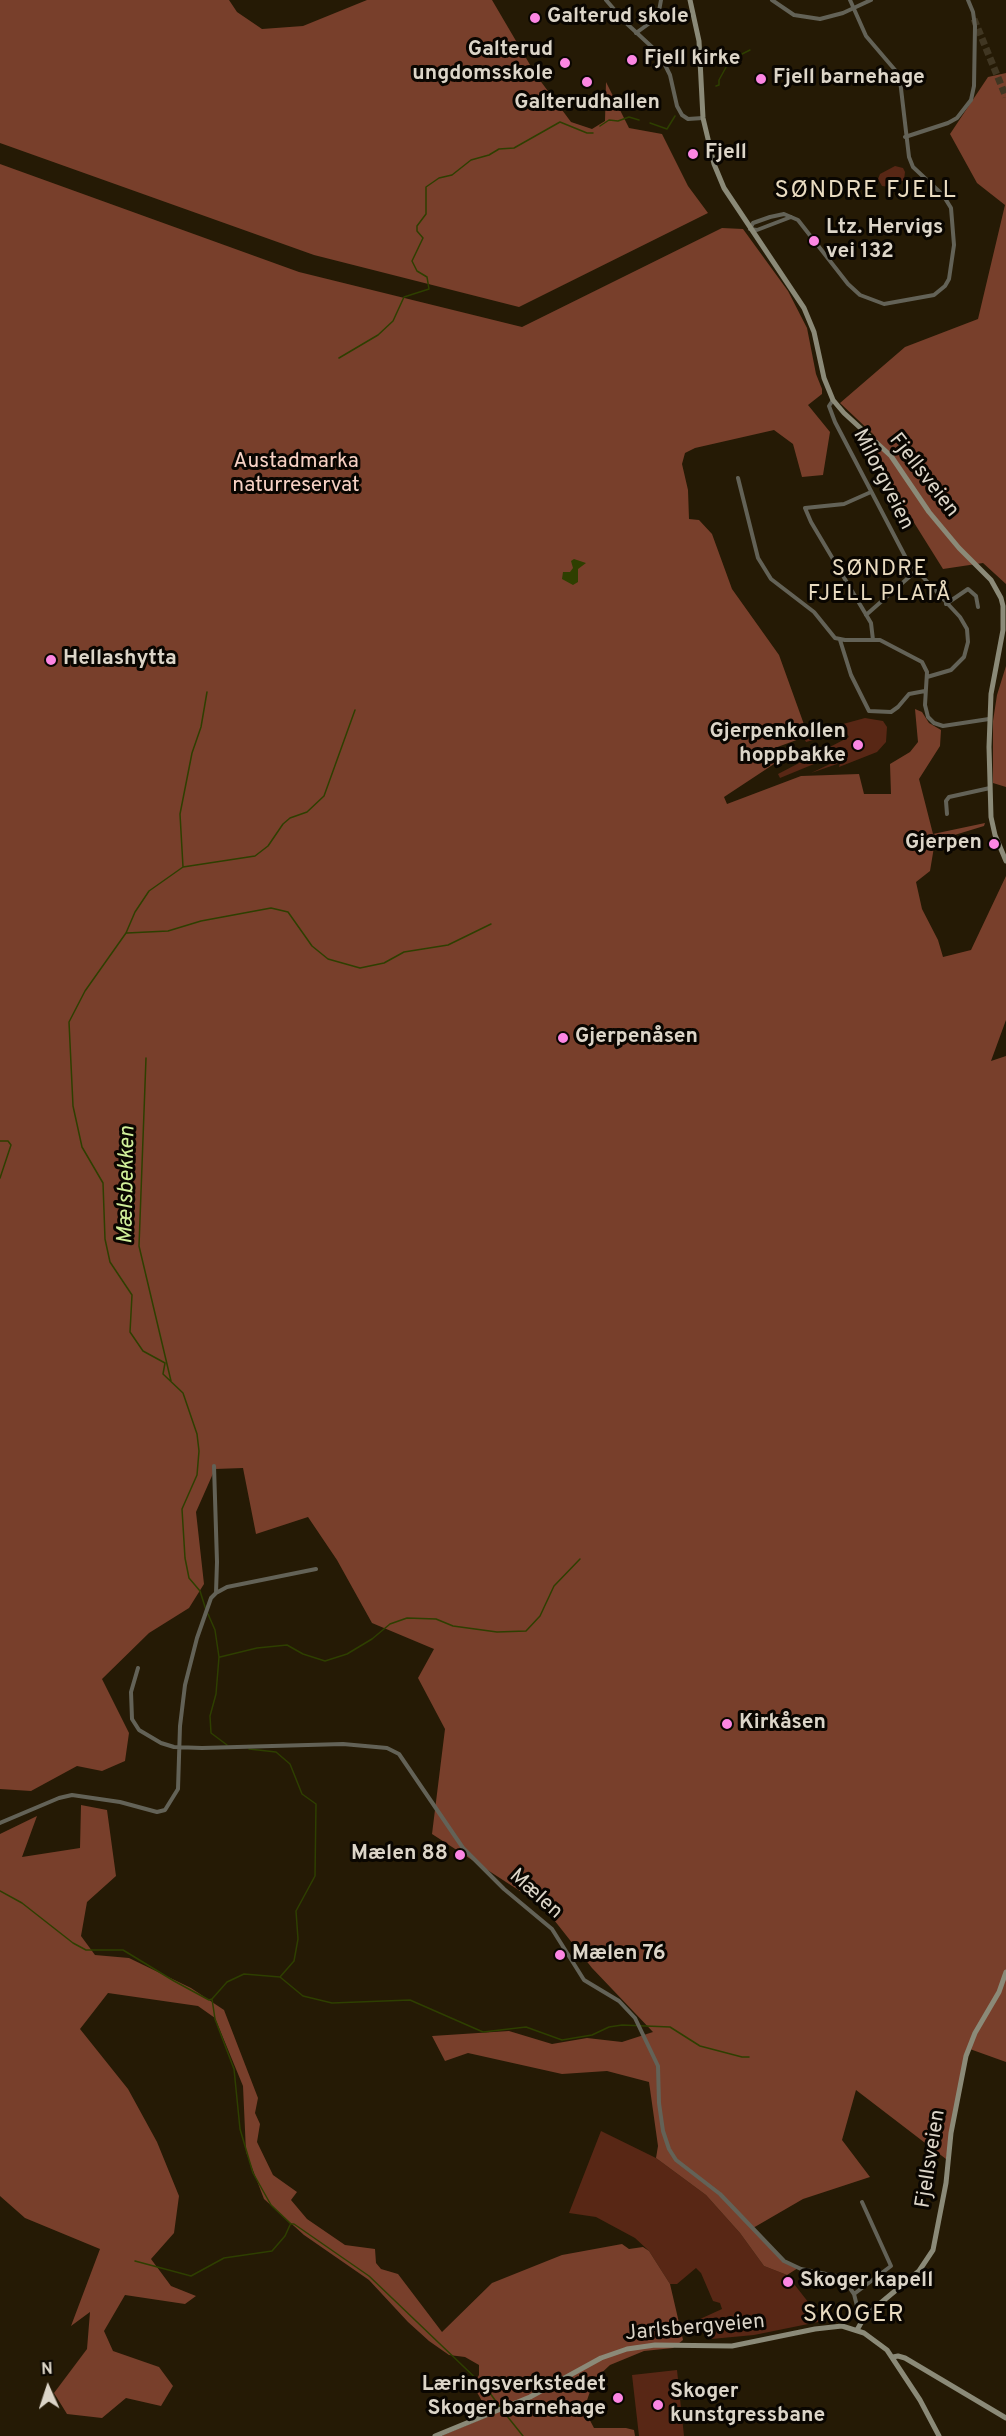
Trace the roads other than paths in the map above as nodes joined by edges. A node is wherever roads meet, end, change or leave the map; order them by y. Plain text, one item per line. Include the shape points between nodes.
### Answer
1 (606, 0) edge
2 (661, 0) edge
3 (690, 0) edge
4 (772, 0) edge
5 (850, 0) edge
6 (871, 0) edge
7 (968, 0) edge
8 (636, 33) junction
9 (703, 118) junction
10 (905, 137) junction
11 (792, 216) junction
12 (750, 229) junction
13 (833, 400) junction
14 (738, 478) dead end
15 (871, 492) junction
16 (915, 571) junction
17 (946, 604) junction
18 (978, 607) dead end
19 (866, 615) junction
20 (840, 640) junction
21 (873, 640) junction
22 (927, 677) junction
23 (925, 691) junction
24 (989, 719) junction
25 (990, 788) junction
26 (947, 814) dead end
27 (1006, 861) edge
28 (214, 1466) dead end
29 (316, 1569) dead end
30 (216, 1593) junction
31 (138, 1668) dead end
32 (179, 1747) junction
33 (0, 1823) edge
34 (1006, 1972) edge
35 (862, 2202) dead end
36 (854, 2294) junction
37 (865, 2316) junction
38 (857, 2330) junction
39 (892, 2357) junction
40 (1006, 2418) edge
41 (435, 2436) edge
42 (939, 2436) edge

1 - 8 street
2 - 8 street via 658,17
3 - 9 main road, Fjellsveien via 699,41
4 - 6 street via 794,15 820,19
5 - 10 street via 869,40 900,80
7 - 10 street via 975,26 971,100 948,123
8 - 9 street via 663,61 682,116
9 - 12 main road, Fjellsveien via 717,172
10 - 11 street via 914,167 948,201 953,213 951,271 937,293 884,304 860,295
11 - 12 street via 757,230
11 - 12 street via 758,220
12 - 13 main road, Fjellsveien via 804,308
13 - 15 street, Milorgveien via 829,406 832,416
13 - 24 main road, Fjellsveien via 891,456 938,524 998,591 1004,624
14 - 20 street via 764,570
15 - 16 street, Milorgveien
15 - 19 street via 844,504 805,508
16 - 17 street, Milorgveien
16 - 19 street
17 - 18 street via 968,589 976,596
17 - 22 street, Milorgveien via 967,629 967,652 955,668
19 - 21 street
20 - 21 street
20 - 23 street via 851,675 869,711 894,710 909,694
21 - 22 street via 893,645 918,659 926,668
22 - 23 street
23 - 24 street via 926,712 938,725
24 - 25 main road, Fjellsveien
25 - 26 street via 949,797
25 - 27 main road, Fjellsveien via 993,829
28 - 30 street
29 - 30 street via 231,1586
30 - 32 street via 204,1615 186,1675
31 - 32 street, Mælen via 131,1692 134,1725 154,1740
32 - 33 street via 178,1789 163,1811 72,1795 58,1797
32 - 36 street, Mælen via 342,1744 396,1751 463,1848 552,1929 584,1980 619,2001 635,2018 658,2066 663,2131 676,2160 720,2194 784,2261 841,2278
34 - 37 main road, Fjellsveien via 966,2056 933,2250 919,2271
35 - 36 street via 891,2266
36 - 37 street, Mælen
37 - 38 main road, Fjellsveien
38 - 39 main road, Jarlsbergveien via 880,2343
38 - 41 main road, Jarlsbergveien via 835,2326 732,2346 655,2345 627,2349 601,2358 530,2397
39 - 40 main road via 905,2358
39 - 42 main road

